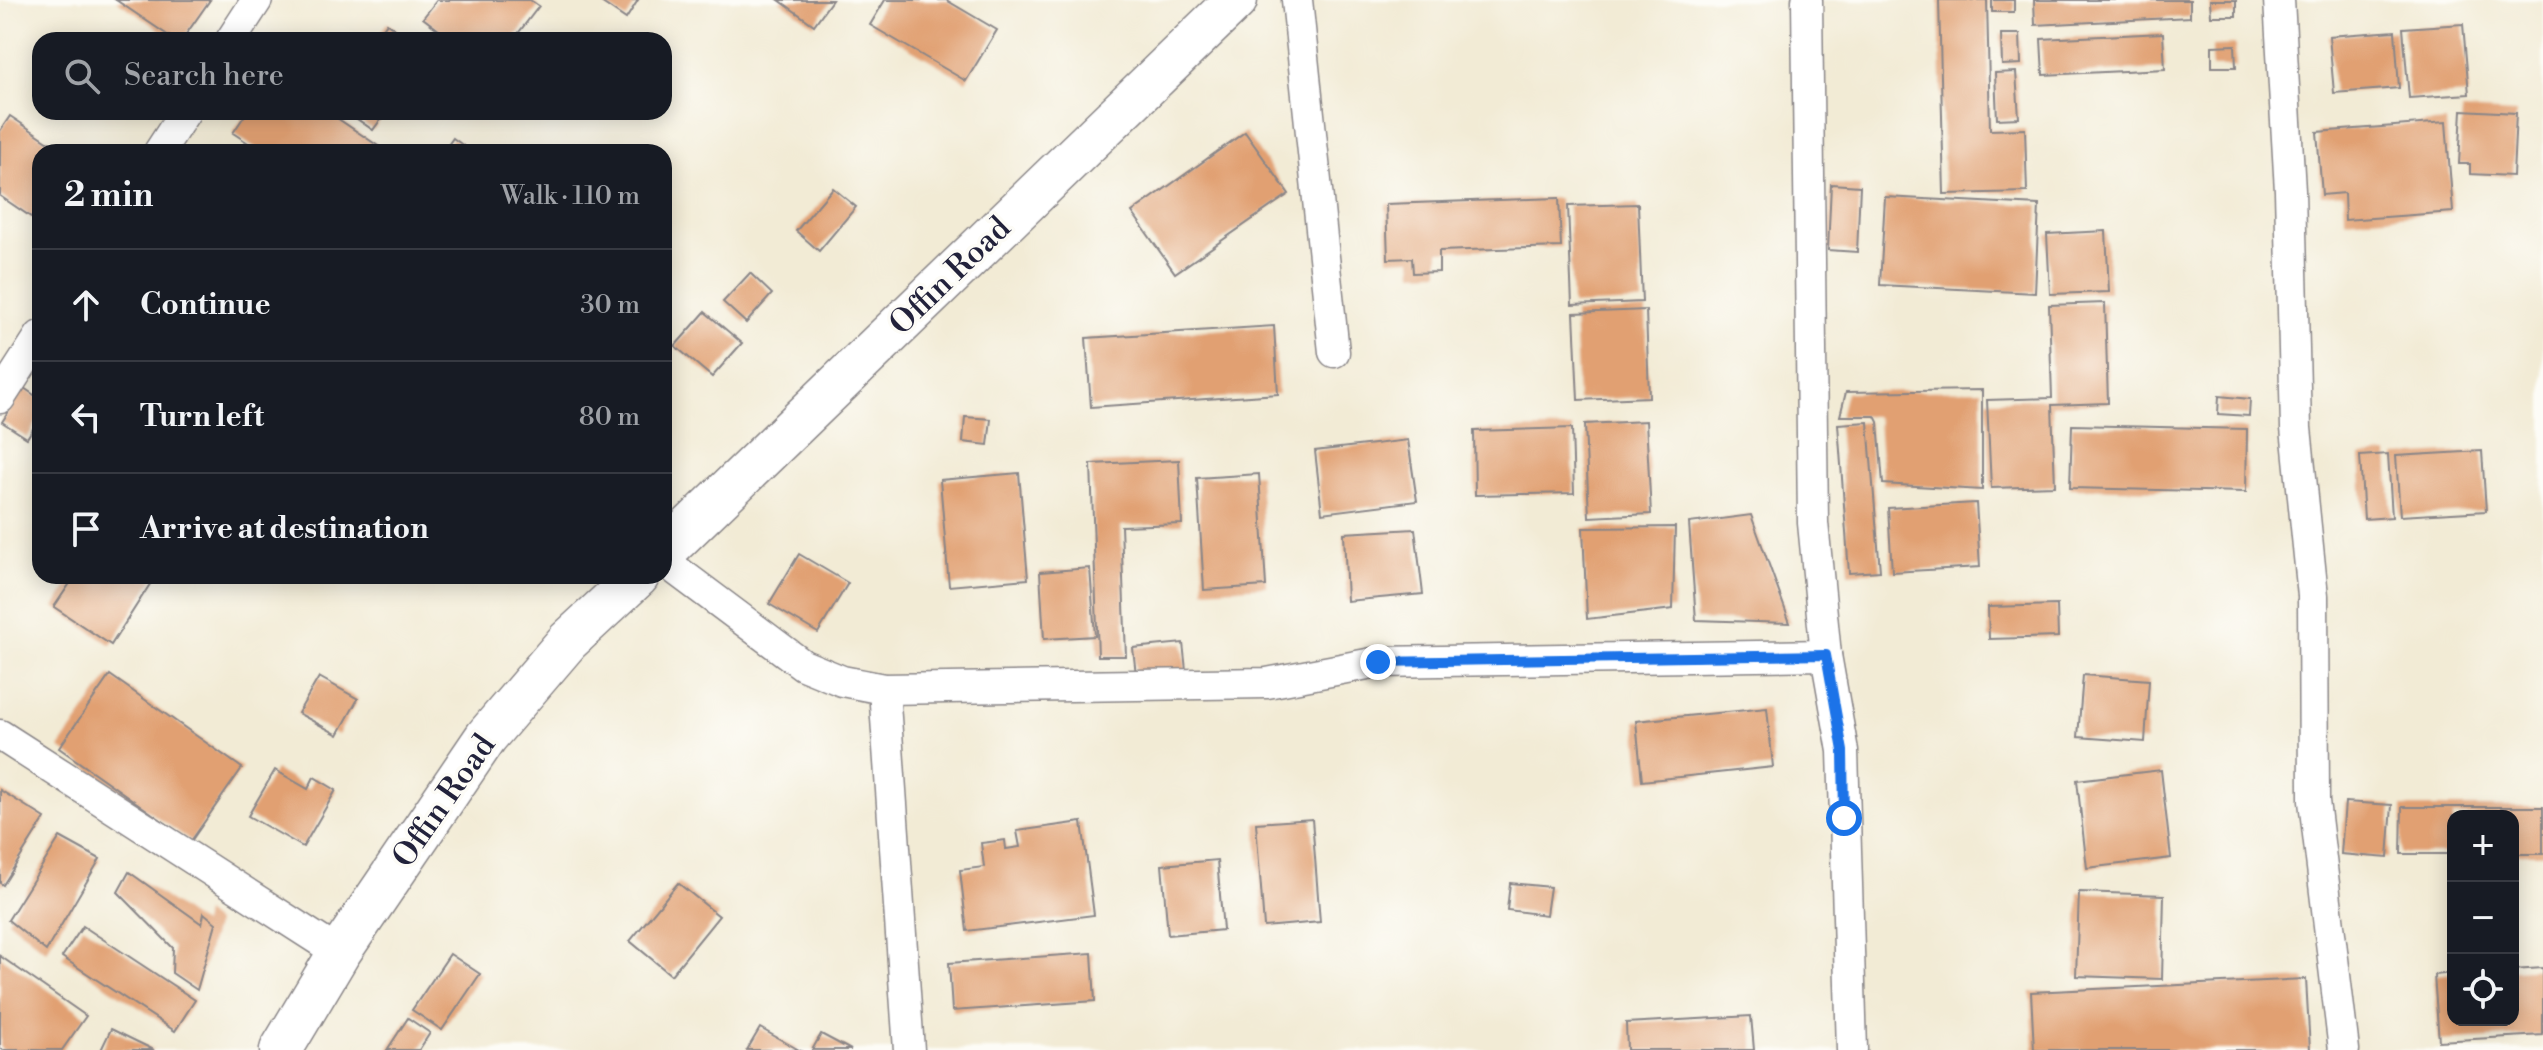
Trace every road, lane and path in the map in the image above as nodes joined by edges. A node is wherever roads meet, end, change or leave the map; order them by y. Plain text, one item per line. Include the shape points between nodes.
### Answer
1 (257, 0) edge
2 (1236, 0) edge
3 (1297, 0) edge
4 (1807, 0) edge
5 (2279, 0) edge
6 (236, 32) edge
7 (180, 120) edge
8 (164, 144) edge
9 (32, 348) edge
10 (1334, 352) dead end
11 (0, 398) edge
12 (672, 544) edge
13 (672, 567) edge
14 (629, 584) edge
15 (1826, 655) junction
16 (884, 689) junction
17 (0, 735) edge
18 (339, 953) junction
19 (281, 1050) edge
20 (909, 1050) edge
21 (1852, 1050) edge
22 (2344, 1050) edge

1 - 6 street
2 - 12 street, Offin Road
3 - 10 street
4 - 15 street via 1813,523
5 - 22 street via 2296,428 2313,596 2314,801
7 - 8 street
9 - 11 street
13 - 16 street via 803,665 842,681
14 - 18 street, Offin Road via 568,641 486,737
15 - 16 street via 1378,662 1267,683
15 - 21 street via 1843,751
16 - 20 street
17 - 18 street
18 - 19 street, Offin Road

